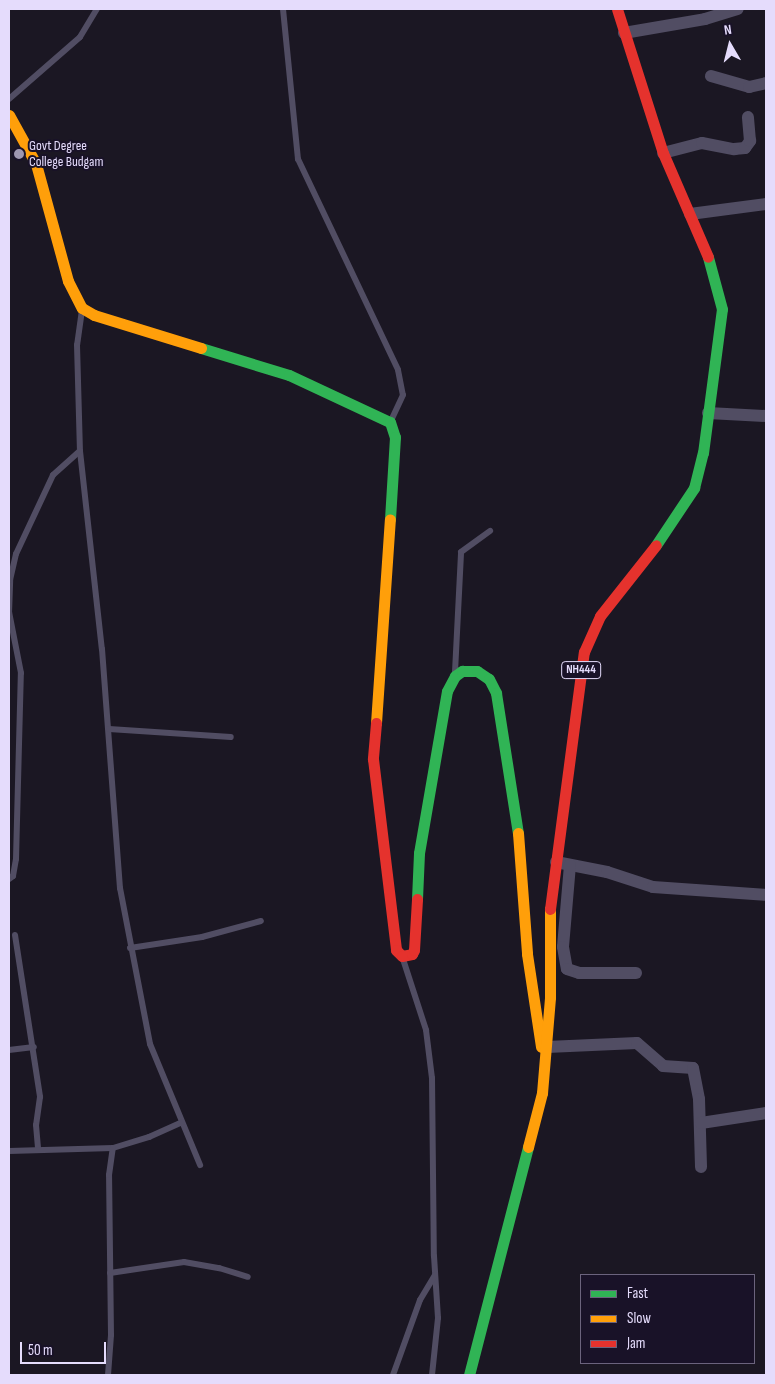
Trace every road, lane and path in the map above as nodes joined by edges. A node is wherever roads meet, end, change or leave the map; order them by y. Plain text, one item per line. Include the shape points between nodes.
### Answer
1 (98, 9) edge
2 (284, 9) edge
3 (618, 9) edge
4 (737, 9) edge
5 (624, 33) junction
6 (711, 76) dead end
7 (766, 83) edge
8 (9, 99) edge
9 (9, 115) edge
10 (748, 117) dead end
11 (663, 153) junction
12 (766, 204) edge
13 (690, 214) junction
14 (82, 308) junction
15 (708, 413) junction
16 (766, 416) edge
17 (390, 422) junction
18 (80, 451) junction
19 (490, 531) dead end
20 (9, 612) edge
21 (9, 616) edge
22 (455, 676) junction
23 (109, 729) junction
24 (231, 737) dead end
25 (556, 862) junction
26 (570, 865) junction
27 (9, 879) edge
28 (766, 895) edge
29 (261, 921) dead end
30 (14, 935) dead end
31 (130, 948) junction
32 (402, 956) junction
33 (636, 973) dead end
34 (547, 1046) junction
35 (34, 1047) junction
36 (9, 1050) edge
37 (545, 1068) junction
38 (766, 1113) edge
39 (182, 1122) junction
40 (701, 1123) junction
41 (113, 1148) junction
42 (38, 1150) junction
43 (9, 1151) edge
44 (200, 1164) dead end
45 (702, 1167) dead end
46 (110, 1273) junction
47 (434, 1275) junction
48 (248, 1277) dead end
49 (108, 1375) edge
50 (393, 1375) edge
51 (432, 1375) edge
52 (469, 1375) edge

1 - 8 lane via 80,37
2 - 17 lane via 298,159 398,370 403,395
3 - 5 main road, NH444
4 - 5 street via 705,19
5 - 11 main road, NH444
6 - 7 street via 749,87
9 - 14 main road via 36,164 68,281
10 - 11 street via 750,141 745,148 702,143
11 - 13 main road, NH444
12 - 13 street
13 - 15 main road, NH444 via 713,268 722,309
14 - 17 main road via 94,315 289,375
14 - 18 lane via 77,346
15 - 16 street
15 - 25 main road, NH444 via 700,472 686,504 605,609 590,635 579,678
17 - 32 main road via 394,437 394,475 373,759 396,950
18 - 20 lane via 53,474 16,554 10,580
18 - 23 lane
19 - 22 lane via 462,552
20 - 21 lane
20 - 27 lane via 21,673 16,868
22 - 32 main road via 447,691 440,724 419,853 414,950 412,954
22 - 37 main road via 476,670 489,679 496,693 519,838 530,983
23 - 24 lane
23 - 31 lane via 116,853
25 - 26 street
25 - 34 main road, NH444 via 550,909
26 - 28 street via 621,875 653,887
26 - 33 street via 562,947 567,969 579,973
29 - 31 lane via 202,937
30 - 35 lane
31 - 39 lane via 150,1044
32 - 47 lane via 428,1040 432,1078
34 - 37 main road, NH444
34 - 40 street via 638,1043 662,1066 690,1066 697,1077
35 - 36 lane
35 - 42 lane via 40,1097 36,1125
37 - 52 main road, NH444 via 542,1093
38 - 40 street
39 - 41 lane
39 - 44 lane
40 - 45 street
41 - 42 lane
41 - 46 lane via 109,1174
42 - 43 lane
46 - 48 lane via 184,1262
46 - 49 lane
47 - 50 lane via 420,1300
47 - 51 lane via 438,1318

